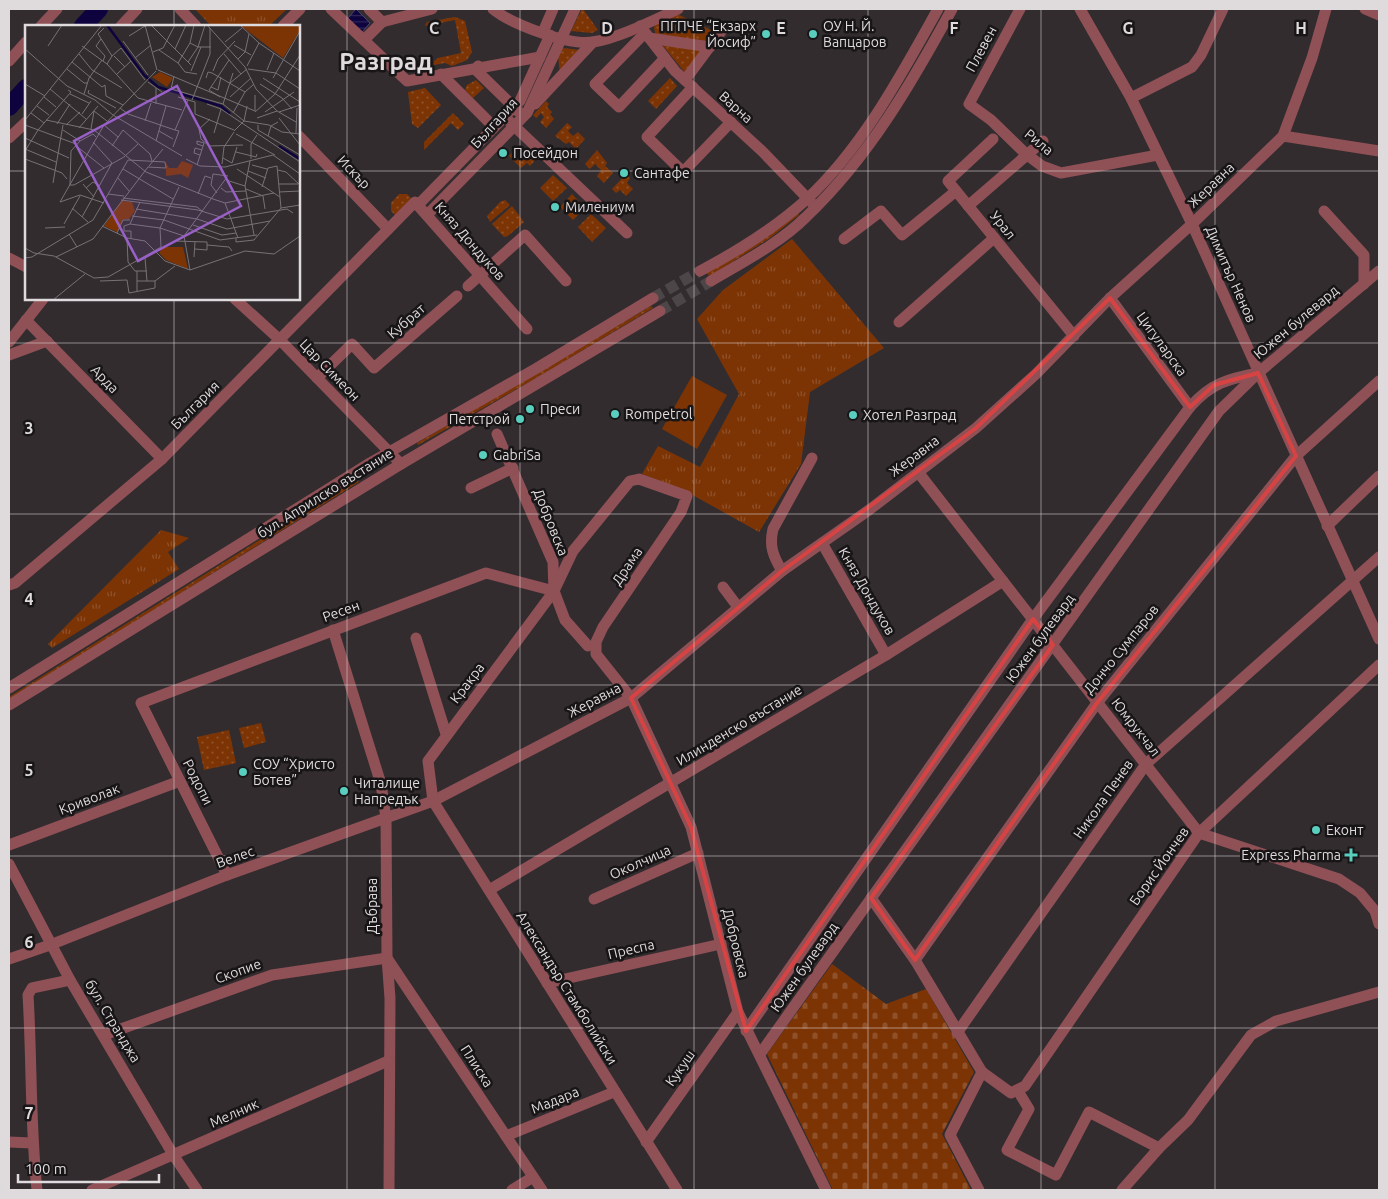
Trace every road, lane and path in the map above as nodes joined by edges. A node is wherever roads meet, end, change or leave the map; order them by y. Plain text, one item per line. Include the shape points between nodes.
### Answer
1 (57, 9) edge
2 (136, 9) edge
3 (180, 9) edge
4 (300, 9) edge
5 (331, 9) edge
6 (369, 9) edge
7 (432, 9) edge
8 (493, 9) edge
9 (553, 9) edge
10 (575, 9) edge
11 (678, 9) edge
12 (938, 9) edge
13 (952, 9) edge
14 (1020, 9) edge
15 (1081, 9) edge
16 (1223, 9) edge
17 (1326, 9) edge
18 (1364, 9) edge
19 (1379, 15) edge
20 (382, 22) junction
21 (42, 25) edge
22 (121, 25) edge
23 (195, 25) edge
24 (284, 25) edge
25 (723, 29) dead end
26 (645, 32) junction
27 (547, 34) junction
28 (562, 38) junction
29 (364, 40) junction
30 (593, 42) junction
31 (25, 43) edge
32 (710, 47) junction
33 (556, 52) junction
34 (540, 57) junction
35 (665, 58) junction
36 (9, 61) edge
37 (478, 66) junction
38 (441, 74) junction
39 (559, 79) junction
40 (689, 84) junction
41 (1131, 98) junction
42 (969, 104) joint
43 (514, 107) junction
44 (525, 115) junction
45 (504, 116) junction
46 (731, 122) junction
47 (25, 123) edge
48 (514, 126) junction
49 (494, 127) junction
50 (1283, 136) junction
51 (300, 137) edge
52 (9, 138) edge
53 (993, 139) dead end
54 (1043, 141) dead end
55 (1379, 151) edge
56 (1026, 154) junction
57 (1158, 155) junction
58 (956, 191) junction
59 (807, 198) junction
60 (418, 205) junction
61 (968, 206) junction
62 (816, 207) junction
63 (1324, 211) dead end
64 (427, 215) junction
65 (1192, 224) junction
66 (388, 229) junction
67 (627, 233) dead end
68 (994, 238) junction
69 (844, 239) dead end
70 (9, 258) edge
71 (25, 266) edge
72 (700, 271) tunnel mouth
73 (1379, 271) edge
74 (480, 275) junction
75 (711, 280) tunnel mouth
76 (566, 281) dead end
77 (1364, 284) junction
78 (468, 286) dead end
79 (457, 296) dead end
80 (653, 298) tunnel mouth
81 (1110, 298) junction
82 (42, 300) edge
83 (237, 300) edge
84 (660, 311) tunnel mouth
85 (26, 320) junction
86 (899, 322) dead end
87 (527, 329) dead end
88 (1074, 336) junction
89 (279, 339) junction
90 (48, 341) junction
91 (9, 342) edge
92 (9, 355) edge
93 (1258, 373) junction
94 (317, 378) junction
95 (1379, 381) edge
96 (1190, 407) junction
97 (497, 434) dead end
98 (388, 452) junction
99 (1296, 456) junction
100 (812, 458) dead end
101 (162, 460) junction
102 (401, 464) junction
103 (513, 468) junction
104 (918, 472) junction
105 (1379, 476) edge
106 (471, 488) dead end
107 (687, 496) joint
108 (1327, 526) junction
109 (822, 543) junction
110 (1379, 557) edge
111 (782, 571) junction
112 (1003, 581) junction
113 (1352, 582) junction
114 (9, 585) edge
115 (723, 587) dead end
116 (554, 592) junction
117 (738, 607) junction
118 (1035, 623) junction
119 (332, 630) junction
120 (416, 638) dead end
121 (1379, 639) edge
122 (1051, 643) junction
123 (592, 650) junction
124 (886, 655) junction
125 (1379, 665) edge
126 (9, 688) edge
127 (632, 698) junction
128 (1097, 702) junction
129 (141, 703) joint
130 (9, 705) edge
131 (446, 734) junction
132 (1146, 764) junction
133 (180, 781) junction
134 (671, 784) junction
135 (433, 801) junction
136 (386, 818) junction
137 (1199, 833) junction
138 (9, 845) edge
139 (698, 853) junction
140 (9, 864) edge
141 (227, 875) junction
142 (489, 890) junction
143 (871, 898) junction
144 (594, 899) dead end
145 (1377, 907) edge
146 (1379, 924) edge
147 (721, 944) junction
148 (50, 945) junction
149 (387, 958) junction
150 (9, 959) edge
151 (915, 960) junction
152 (70, 980) junction
153 (547, 983) junction
154 (1379, 992) edge
155 (412, 994) junction
156 (390, 998) junction
157 (738, 1012) junction
158 (746, 1031) junction
159 (957, 1033) junction
160 (104, 1035) junction
161 (760, 1054) junction
162 (388, 1062) junction
163 (982, 1072) junction
164 (1018, 1091) junction
165 (614, 1092) junction
166 (506, 1136) junction
167 (9, 1142) edge
168 (646, 1142) junction
169 (32, 1143) junction
170 (1159, 1148) junction
171 (174, 1156) junction
172 (533, 1177) junction
173 (1128, 1189) edge
174 (37, 1190) edge
175 (92, 1190) edge
176 (197, 1190) edge
177 (389, 1190) edge
178 (512, 1190) edge
179 (542, 1190) edge
180 (677, 1190) edge
181 (826, 1190) edge
182 (979, 1190) edge

1 - 21 street
2 - 22 street
3 - 23 street
4 - 24 street
5 - 29 street
6 - 20 street
7 - 20 street
8 - 27 street
9 - 27 street, България
10 - 28 street, България
11 - 26 street
12 - 59 street via 864,130
13 - 62 street via 882,129
14 - 42 street, Плевен
15 - 41 street, Димитър Ненов
16 - 41 street via 1192,67
17 - 50 street, Жеравна
18 - 19 street
20 - 29 street
25 - 32 street
26 - 30 street
26 - 32 street
26 - 35 street, Варна
26 - 35 street via 595,84 619,107
27 - 28 street
27 - 34 street, България
28 - 30 street
28 - 33 street, България
29 - 38 street via 407,81
30 - 39 street
31 - 36 street
32 - 40 street
33 - 39 street
33 - 44 street, България
34 - 37 street
34 - 43 street, България
35 - 40 street, Варна
37 - 38 street
37 - 43 street via 477,72
38 - 49 street
39 - 44 street
40 - 46 street, Варна
40 - 46 street via 647,137 683,172
41 - 57 street, Димитър Ненов
42 - 56 street, Рила
43 - 44 street
43 - 45 street, България
44 - 48 street, България
45 - 48 street
45 - 49 street, България
46 - 59 street, Варна
47 - 52 street
48 - 64 street, България
48 - 67 street
49 - 60 street, България
50 - 55 street
50 - 65 street, Жеравна
51 - 66 street, Искър
53 - 58 street via 948,181
54 - 56 street
56 - 57 street, Рила via 1042,166 1060,173
56 - 61 street
57 - 65 street, Димитър Ненов
58 - 61 street, Урал
58 - 69 street via 902,235 882,211
59 - 62 street, Варна
59 - 72 street via 772,228
60 - 64 street, Княз Дондуков
60 - 66 street, Княз Дондуков via 415,202
61 - 68 street, Урал
62 - 75 street via 787,233
63 - 77 street via 1364,255
64 - 74 street, Княз Дондуков
65 - 81 street, Жеравна
65 - 93 street, Димитър Ненов
66 - 89 street, България
68 - 86 street
68 - 88 street, Урал
70 - 71 street
73 - 77 street, Южен булевард
74 - 76 street via 525,235
74 - 78 street
74 - 87 street, Княз Дондуков
77 - 93 street, Южен булевард
79 - 94 street, Кубрат via 374,368 352,344
80 - 98 street, бул. Априлско въстание
81 - 88 street, Жеравна
81 - 96 street, Цигуларска
82 - 85 street
83 - 89 street, Цар Симеон
84 - 102 street, бул. Априлско въстание
85 - 90 street, Арда
85 - 91 street
88 - 104 street, Жеравна via 976,428
89 - 94 street, Цар Симеон
89 - 101 street, България
90 - 92 street
90 - 101 street, Арда
93 - 96 street via 1229,378 1201,394
93 - 99 street, Димитър Ненов
93 - 122 street, Южен булевард via 1219,411
94 - 98 street, Цар Симеон
95 - 99 street, Дончо Сумпаров
96 - 118 street
97 - 103 street, Добровска
98 - 102 street, Цар Симеон
98 - 126 street, бул. Априлско въстание
99 - 108 street, Димитър Ненов
99 - 128 street, Дончо Сумпаров
100 - 111 street via 773,529 772,555
101 - 114 street, България
102 - 130 street, бул. Априлско въстание
103 - 106 street
103 - 116 street, Добровска via 553,562
104 - 109 street, Жеравна
104 - 112 street
105 - 108 street
107 - 116 street, Кракра via 639,479 630,482 573,551
107 - 123 street, Драма via 682,512 604,627
108 - 113 street, Димитър Ненов
109 - 111 street, Жеравна
109 - 124 street, Княз Дондуков
110 - 113 street, Никола Пенев
111 - 117 street, Жеравна
112 - 118 street
112 - 124 street, Илинденско въстание
113 - 121 street, Димитър Ненов
113 - 132 street, Никола Пенев
115 - 117 street
116 - 119 street, Ресен via 486,573
116 - 123 street, Добровска via 565,620
116 - 131 street, Кракра
117 - 127 street, Жеравна
118 - 122 street, Юмрукчал
118 - 158 street
119 - 129 street, Ресен
119 - 136 street, Дъбрава via 382,784
120 - 131 street
122 - 128 street, Юмрукчал
122 - 143 street, Южен булевард
123 - 127 street, Добровска
124 - 134 street, Илинденско въстание
125 - 137 street, Борис Йончев
127 - 134 street, Добровска
127 - 135 street, Жеравна
128 - 132 street, Юмрукчал
128 - 151 street, Дончо Сумпаров
129 - 133 street, Родопи
131 - 135 street, Кракра via 428,761
132 - 137 street, Юмрукчал
132 - 159 street, Никола Пенев
133 - 138 street, Криволак
133 - 141 street, Родопи
134 - 139 street, Добровска via 691,828
134 - 142 street, Илинденско въстание via 604,820
135 - 136 street, Велес
135 - 142 street, Александър Стамболийски
136 - 141 street, Велес
136 - 149 street, Дъбрава
137 - 145 street via 1339,879
137 - 164 street, Борис Йончев via 1025,1086
139 - 144 street, Околчица
139 - 147 street, Добровска
140 - 148 street, бул. Странджа
141 - 148 street, Велес
142 - 153 street, Александър Стамболийски
143 - 151 street
143 - 161 street, Южен булевард
145 - 146 street
147 - 153 street, Преспа
147 - 157 street, Добровска
148 - 150 street, Велес
148 - 152 street, бул. Странджа
149 - 155 street, Плиска
149 - 156 street, Дъбрава
149 - 160 street, Скопие via 272,975
151 - 159 street
152 - 160 street, бул. Странджа
152 - 169 street via 32,988 28,995
153 - 165 street, Александър Стамболийски
154 - 170 street via 1276,1021 1251,1035 1188,1120
155 - 156 street
155 - 166 street, Плиска
156 - 162 street, Дъбрава
157 - 158 street, Добровска
157 - 168 street, Кукуш
158 - 161 street, Добровска
159 - 163 street
160 - 171 street, бул. Странджа
161 - 181 street, Добровска
162 - 171 street, Мелник
162 - 177 street, Дъбрава
163 - 164 street via 1010,1093
163 - 182 street via 950,1135
164 - 170 street via 1029,1110 1007,1150 1056,1176 1090,1112
165 - 166 street, Мадара
165 - 168 street, Александър Стамболийски
166 - 172 street, Плиска
167 - 169 street
168 - 180 street, Александър Стамболийски
169 - 174 street
170 - 173 street
171 - 175 street, Мелник
171 - 176 street, бул. Странджа
172 - 178 street
172 - 179 street, Плиска

